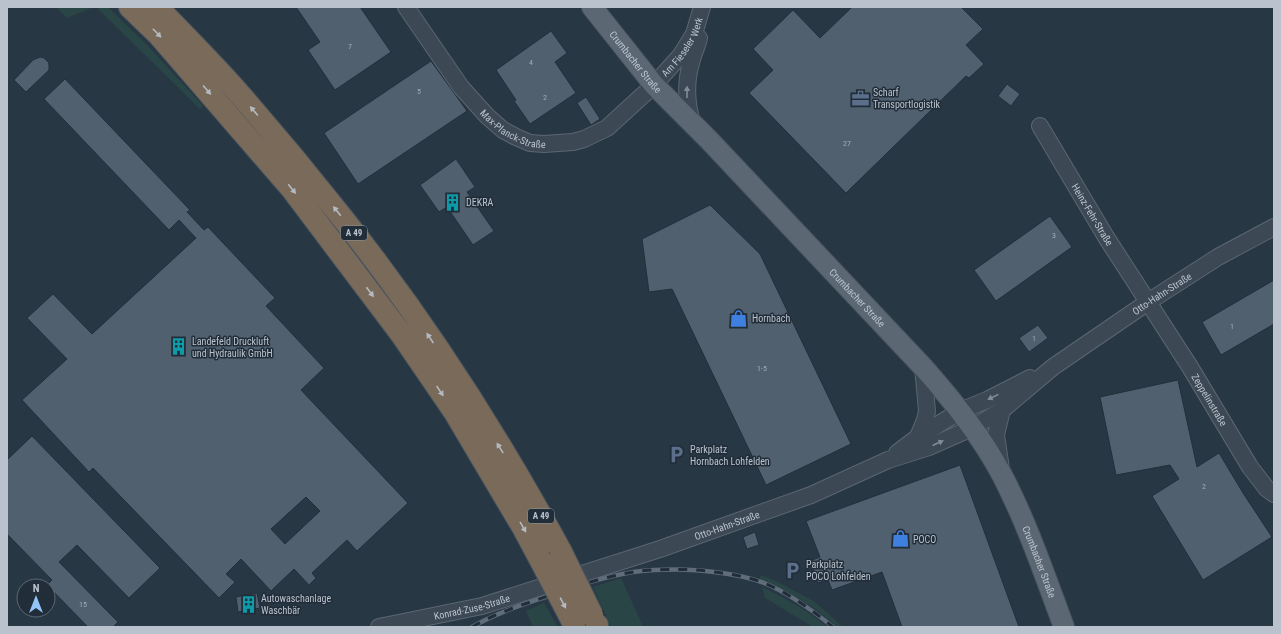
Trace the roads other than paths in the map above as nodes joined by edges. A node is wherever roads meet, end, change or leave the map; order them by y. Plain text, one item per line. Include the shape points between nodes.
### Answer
1 (130, 7) edge
2 (157, 7) edge
3 (406, 7) edge
4 (592, 7) edge
5 (703, 7) edge
6 (691, 62) junction
7 (654, 85) junction
8 (692, 122) junction
9 (1040, 126) dead end
10 (1274, 227) edge
11 (1148, 302) junction
12 (923, 366) junction
13 (1053, 367) junction
14 (1002, 410) junction
15 (960, 411) junction
16 (972, 428) junction
17 (918, 437) junction
18 (888, 460) junction
19 (1002, 474) junction
20 (1274, 494) edge
21 (562, 580) joint
22 (589, 624) edge
23 (379, 627) edge
24 (1064, 627) edge

1 -> 22 highway, A 49, bridge via 158,34 292,189 402,335 454,412 539,557
22 -> 2 highway, A 49, bridge via 561,552 521,481 470,398 389,279 290,153 235,89
3 - 7 street, Max-Planck-Straße via 475,104 503,130 530,143 558,144 584,140 598,134
4 - 7 main road, Crumbacher Straße
5 - 6 street, Am Fieseler Werk via 698,44
5 - 7 street, Am Fieseler Werk via 688,44
6 - 7 street, Am Fieseler Werk via 673,79
8 -> 6 street, Am Fieseler Werk via 686,94
7 - 8 main road, Crumbacher Straße
8 - 12 main road, Crumbacher Straße
9 - 11 street, Heinz-Fehr-Straße
10 - 11 street, Otto-Hahn-Straße via 1218,257
11 - 13 street, Otto-Hahn-Straße
11 - 20 street, Zeppelinstraße via 1250,467
12 - 15 main road, Crumbacher Straße
12 - 17 street via 927,411
13 - 14 street, Otto-Hahn-Straße
13 -> 15 street, Otto-Hahn-Straße
14 - 16 street, Otto-Hahn-Straße
14 - 19 street via 996,435
15 - 16 main road, Crumbacher Straße
15 - 17 street, Otto-Hahn-Straße
18 -> 16 street, Otto-Hahn-Straße via 929,447
16 - 19 main road, Crumbacher Straße
17 - 18 street, Otto-Hahn-Straße
18 - 21 street, Otto-Hahn-Straße via 787,504
19 - 24 main road, Crumbacher Straße
21 - 23 street, Konrad-Zuse-Straße via 482,606

